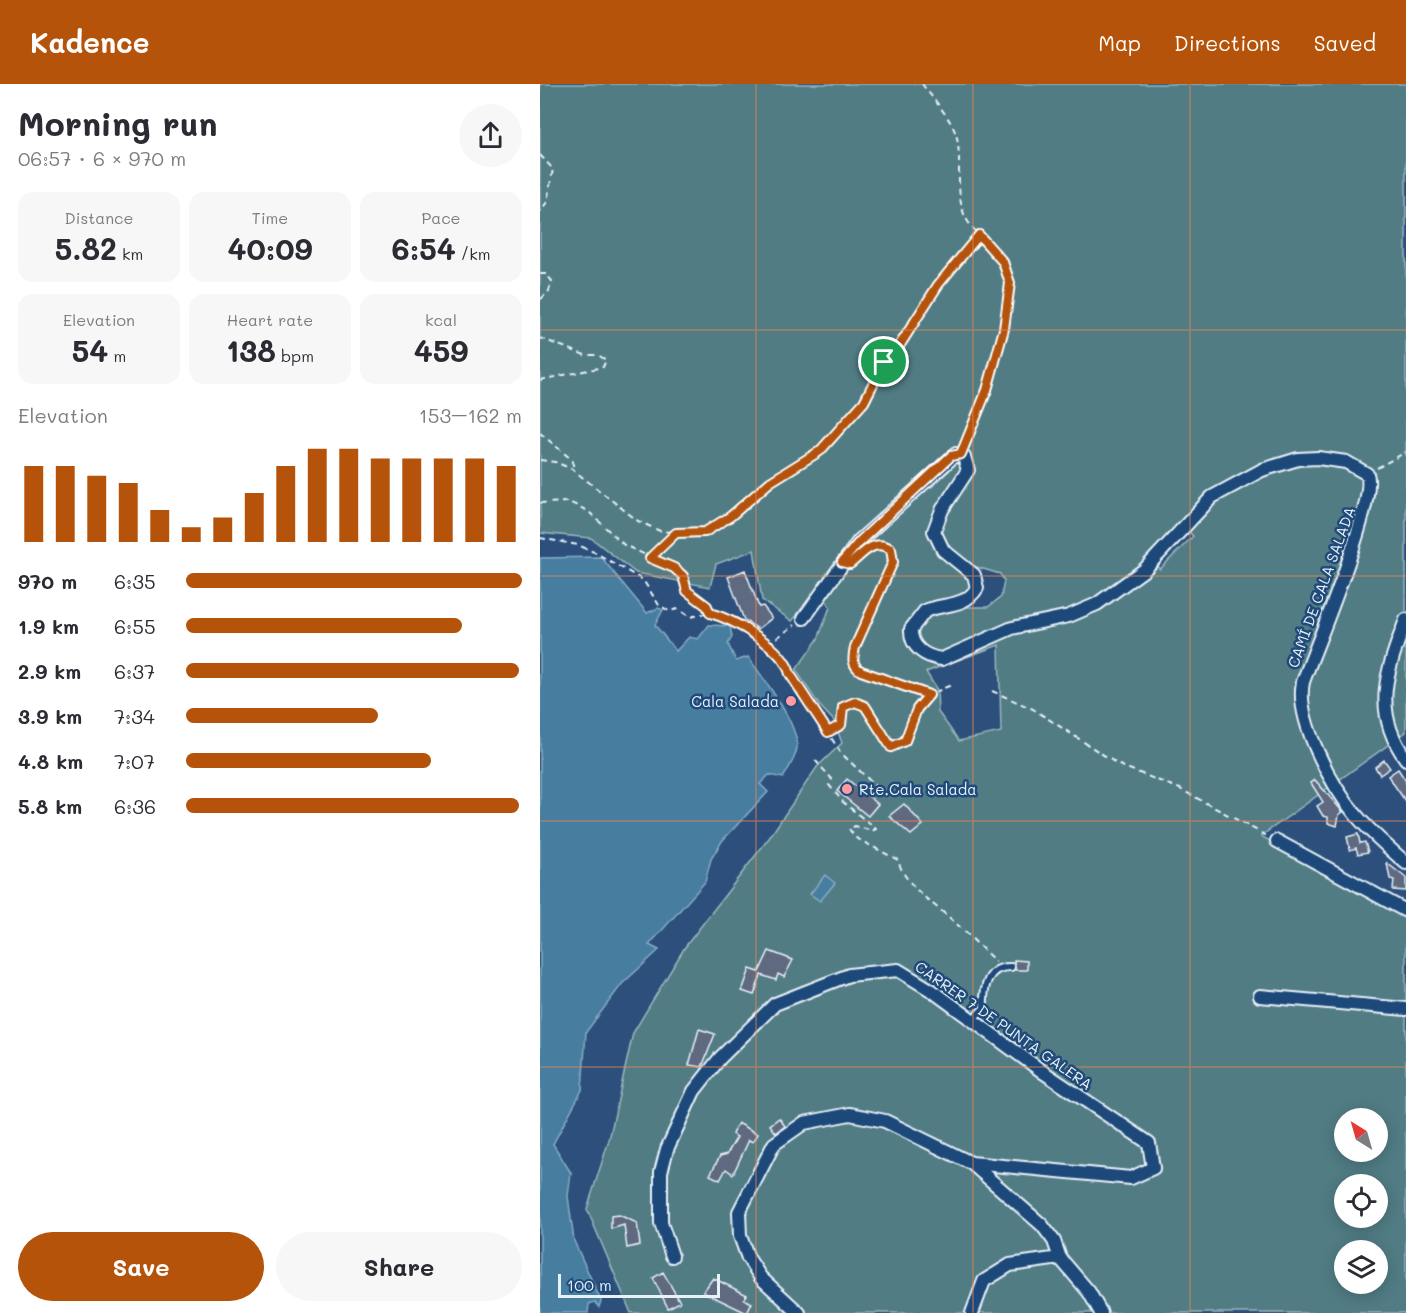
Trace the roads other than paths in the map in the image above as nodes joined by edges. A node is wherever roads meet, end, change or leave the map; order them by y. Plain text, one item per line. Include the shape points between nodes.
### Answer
1 (804, 618) road end
2 (1406, 620) edge
3 (1406, 759) edge
4 (1277, 841) road end
5 (1406, 863) edge
6 (1406, 911) edge
7 (1011, 966) dead end
8 (1260, 996) dead end
9 (1406, 1009) edge
10 (972, 1020) junction
11 (971, 1163) junction
12 (672, 1256) dead end
13 (1060, 1258) junction
14 (799, 1313) edge
15 (972, 1313) edge
16 (1101, 1313) edge

1 - 5 street, CAMÍ DE CALA SALADA via 859,542 951,456 961,454 967,460 968,470 942,510 934,531 943,550 974,575 979,588 964,601 932,608 918,616 911,629 918,648 930,657 942,659 1012,628 1069,616 1096,604 1144,570 1212,497 1262,470 1288,461 1318,458 1346,462 1367,474 1369,494 1362,525 1300,698 1329,772 1348,804
2 - 3 street via 1389,665 1384,692 1386,720
4 - 6 street
7 - 10 lane via 1000,966 990,973 984,1008
8 - 9 street
10 - 11 street, CARRER 7 DE PUNTA GALERA via 1149,1143 1153,1167 1131,1178
10 - 12 street, CARRER 7 DE PUNTA GALERA via 898,970 849,975 775,1004 720,1058 694,1091 667,1149 661,1172 661,1223
11 - 13 street via 1041,1225 1054,1241
11 - 14 street via 885,1120 850,1114 804,1123 774,1144 739,1212 740,1236 761,1278
13 - 15 street via 1010,1265 1001,1270 984,1281
13 - 16 street

